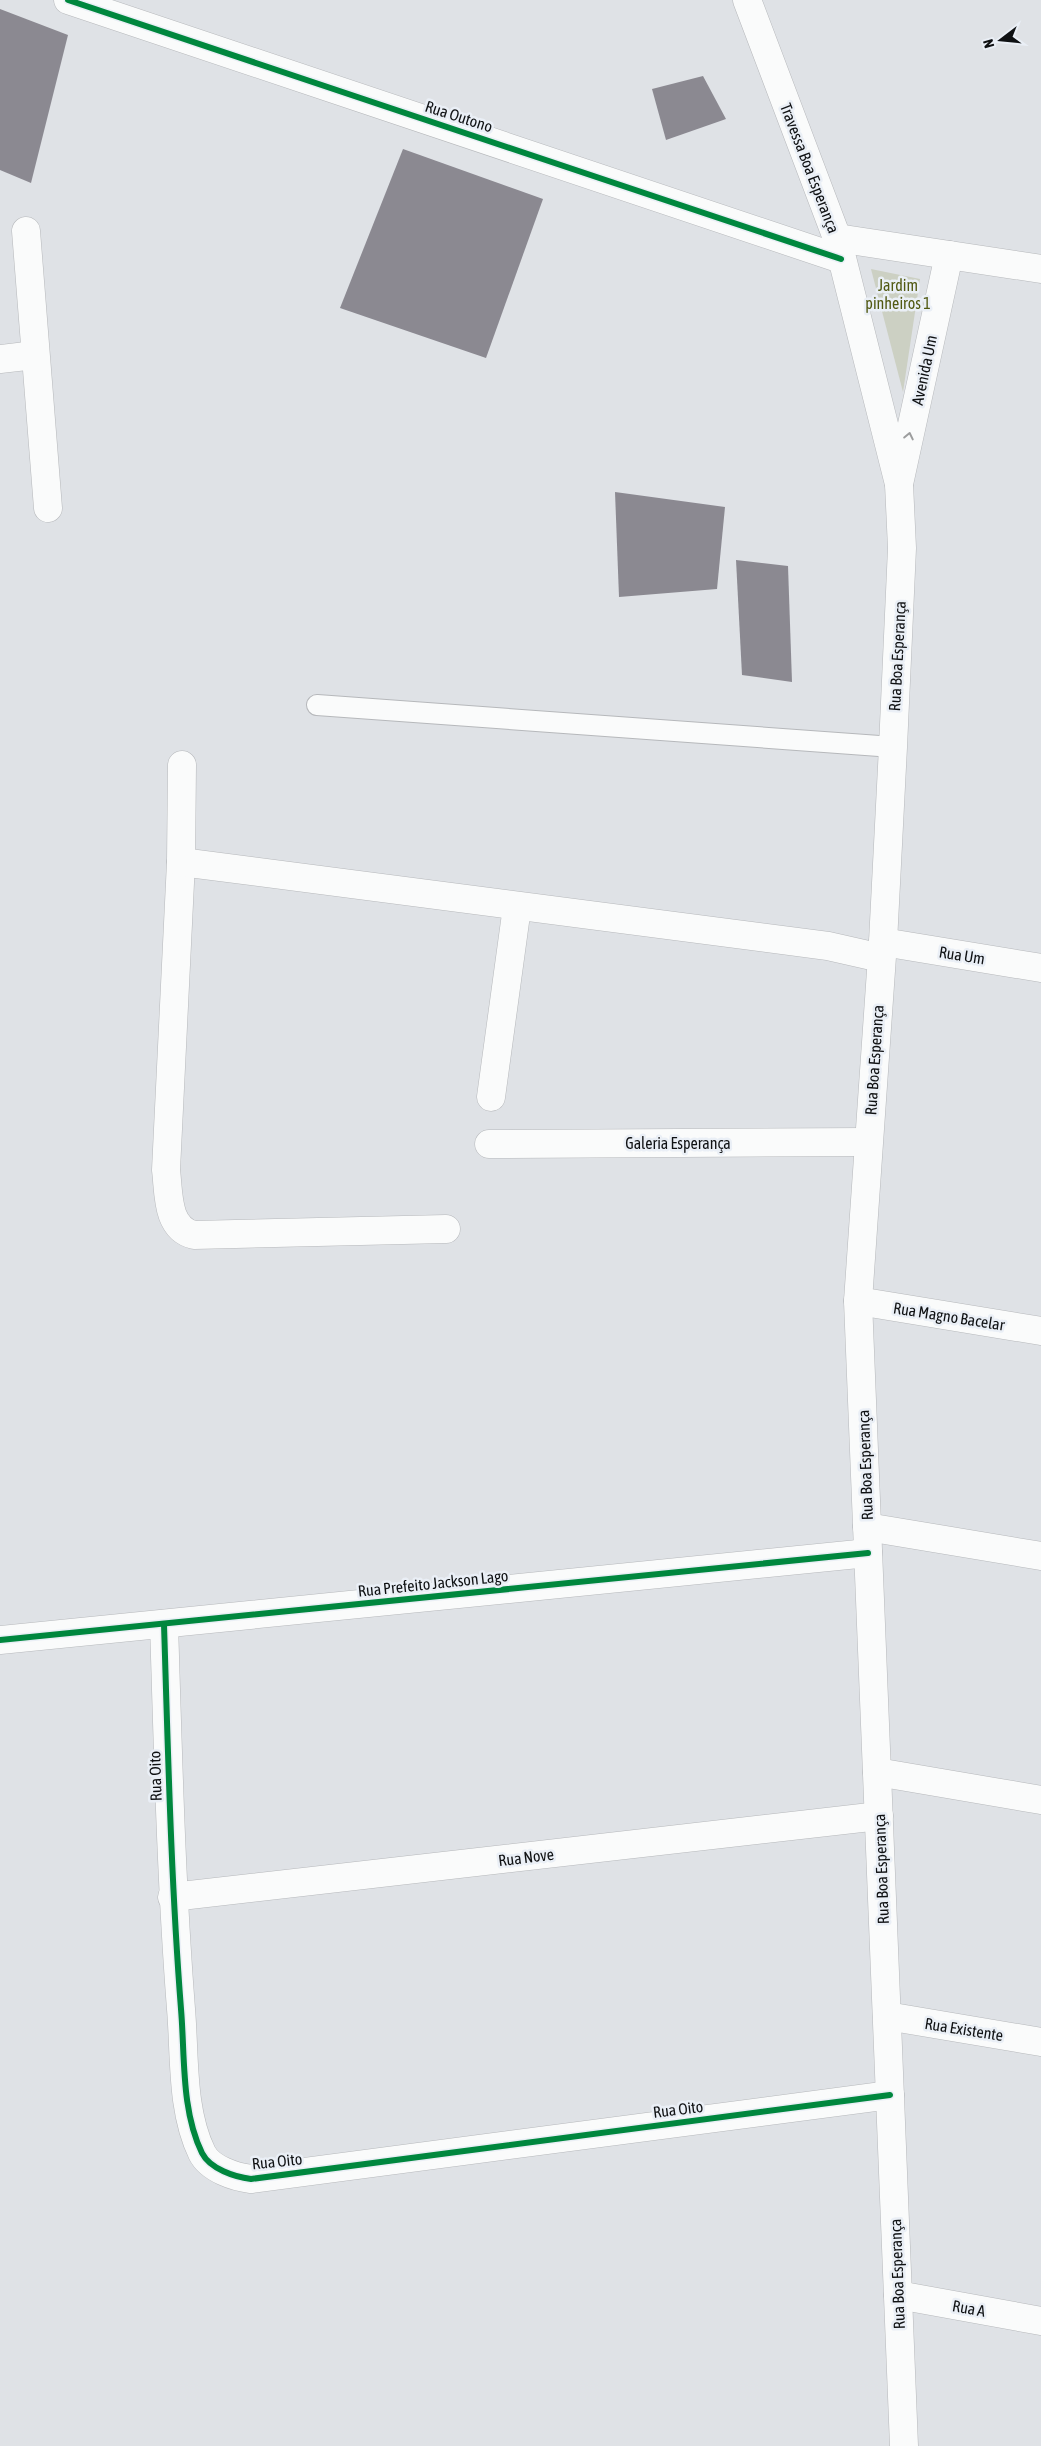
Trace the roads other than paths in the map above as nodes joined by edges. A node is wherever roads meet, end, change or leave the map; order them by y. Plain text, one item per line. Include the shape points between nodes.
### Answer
1 (68, 0) edge
2 (747, 0) edge
3 (26, 231) dead end
4 (839, 248) junction
5 (949, 255) junction
6 (1041, 269) edge
7 (35, 355) junction
8 (0, 358) edge
9 (899, 484) junction
10 (48, 508) dead end
11 (317, 705) dead end
12 (893, 747) junction
13 (182, 765) dead end
14 (181, 862) junction
15 (517, 907) junction
16 (882, 950) junction
17 (1041, 968) edge
18 (491, 1097) dead end
19 (868, 1142) junction
20 (489, 1144) dead end
21 (446, 1229) dead end
22 (858, 1301) junction
23 (1041, 1331) edge
24 (868, 1540) junction
25 (1041, 1556) edge
26 (164, 1624) junction
27 (0, 1640) edge
28 (877, 1772) junction
29 (1041, 1800) edge
30 (879, 1816) junction
31 (172, 1897) junction
32 (886, 2016) junction
33 (1041, 2042) edge
34 (890, 2095) junction
35 (898, 2295) junction
36 (1041, 2321) edge
37 (904, 2446) edge

1 - 4 street, Rua Outono
2 - 4 street, Travessa Boa Esperança
3 - 7 street
4 - 5 street
4 - 9 street, Travessa Boa Esperança
5 - 6 street
9 -> 5 street, Avenida Um
7 - 8 street
7 - 10 street
9 - 12 street, Rua Boa Esperança via 902,548
11 - 12 lane
12 - 16 street, Rua Boa Esperança
13 - 14 street
14 - 15 street, Rua Um
14 - 21 street via 166,1170 175,1222 185,1233 194,1235
15 - 16 street, Rua Um
15 - 18 street
16 - 17 street, Rua Um
16 - 19 street, Rua Boa Esperança
19 - 20 street, Galeria Esperança
19 - 22 street, Rua Boa Esperança
22 - 23 street, Rua Magno Bacelar
22 - 24 street, Rua Boa Esperança
24 - 25 street, Rua Prefeito Jackson Lago
24 - 26 street, Rua Prefeito Jackson Lago
24 - 28 street, Rua Boa Esperança
26 - 27 street, Rua Prefeito Jackson Lago
26 - 31 street, Rua Oito
28 - 29 street
28 - 30 street, Rua Boa Esperança
30 - 31 street, Rua Nove
30 - 32 street, Rua Boa Esperança
31 - 34 street, Rua Oito via 189,2120 203,2156 236,2177 251,2179
32 - 33 street, Rua Existente
32 - 34 street, Rua Boa Esperança
34 - 35 street, Rua Boa Esperança
35 - 36 street, Rua A
35 - 37 street, Rua Boa Esperança

